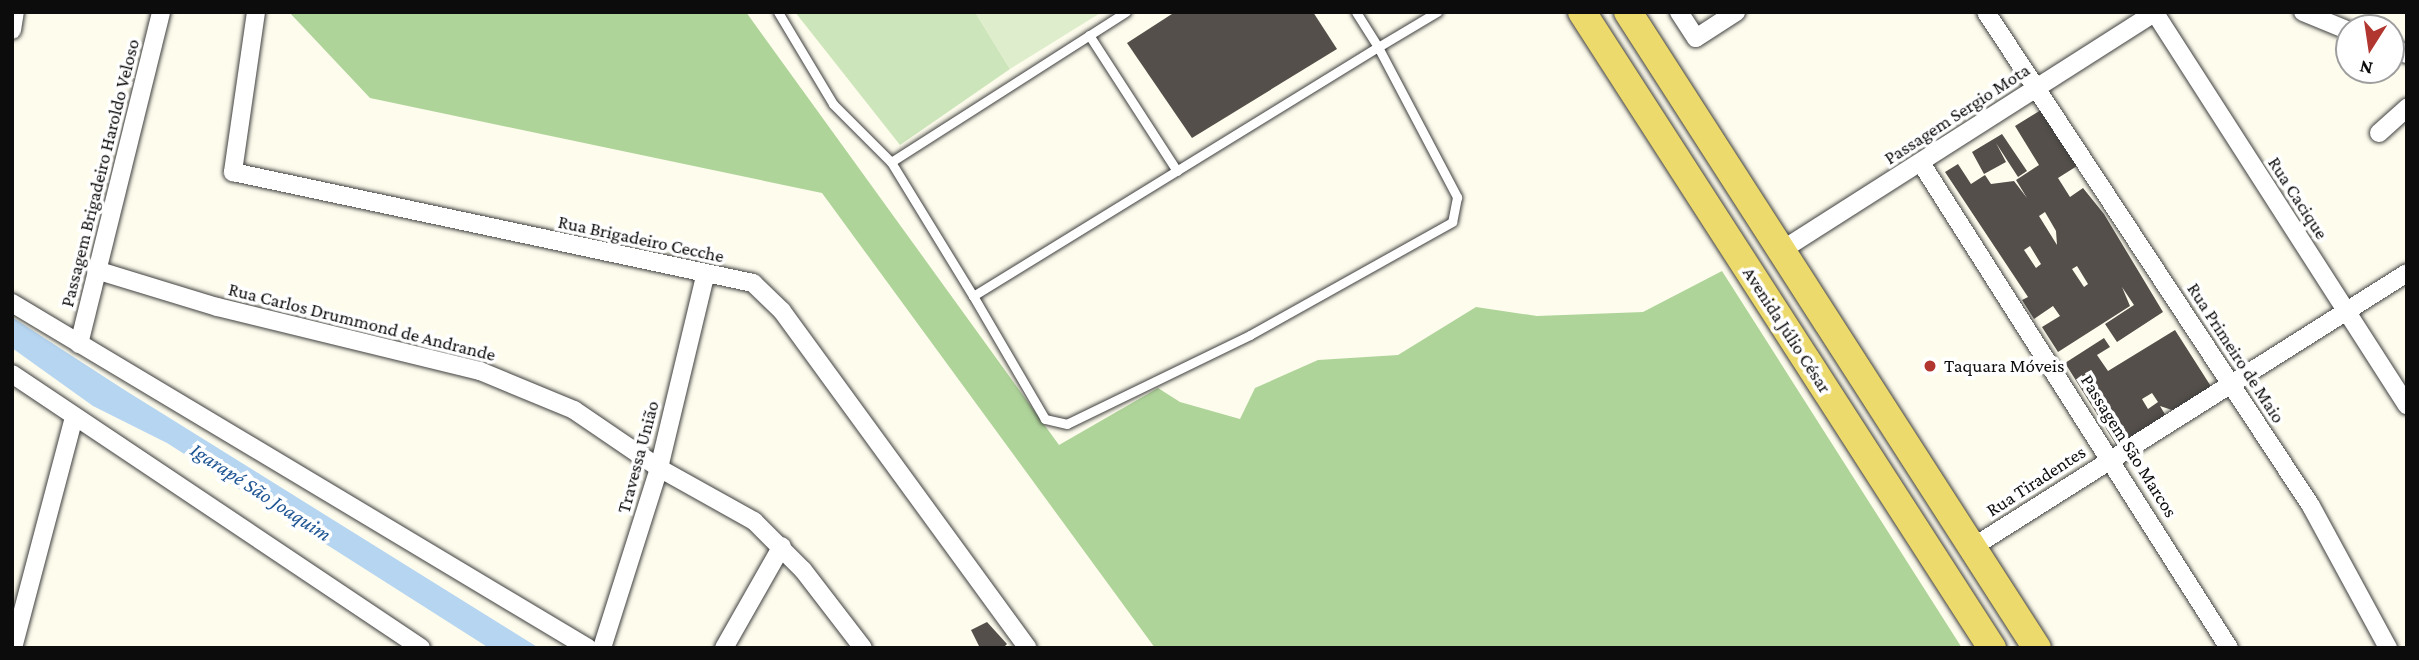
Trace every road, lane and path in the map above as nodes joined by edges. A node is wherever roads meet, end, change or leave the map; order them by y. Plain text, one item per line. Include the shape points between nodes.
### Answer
1 (15, 12) edge
2 (161, 12) edge
3 (256, 12) edge
4 (778, 12) edge
5 (1126, 12) edge
6 (1356, 12) edge
7 (1582, 12) edge
8 (1628, 12) edge
9 (1679, 12) edge
10 (1737, 12) edge
11 (1986, 12) edge
12 (2155, 12) edge
13 (2303, 12) edge
14 (1435, 13) edge
15 (2335, 25) edge
16 (12, 30) edge
17 (1089, 36) junction
18 (1378, 47) junction
19 (2039, 85) junction
20 (2407, 108) edge
21 (2379, 133) dead end
22 (891, 162) junction
23 (1921, 163) junction
24 (1177, 171) junction
25 (1782, 250) junction
26 (96, 270) junction
27 (2407, 273) edge
28 (705, 276) junction
29 (973, 296) junction
30 (12, 303) edge
31 (2346, 312) junction
32 (79, 344) junction
33 (12, 374) edge
34 (2231, 385) junction
35 (2407, 405) edge
36 (74, 417) junction
37 (2111, 457) junction
38 (659, 468) junction
39 (782, 546) junction
40 (1973, 547) junction
41 (13, 648) edge
42 (421, 648) edge
43 (588, 648) edge
44 (602, 648) edge
45 (724, 648) edge
46 (863, 648) edge
47 (1028, 648) edge
48 (1992, 648) edge
49 (2037, 648) edge
50 (2229, 648) edge
51 (2388, 648) edge

1 - 16 street
2 - 26 street, Passagem Brigadeiro Haroldo Veloso
3 - 28 street, Rua Brigadeiro Cecche via 233,172
4 - 22 lane via 833,104
5 - 17 lane
6 - 18 lane
7 - 48 main road, Avenida Júlio César
8 - 25 main road, Avenida Júlio César
9 - 10 street via 1696,38
11 - 19 street, Rua Primeiro de Maio
12 - 19 street, Passagem Sergio Mota
12 - 31 street, Rua Cacique
13 - 15 street
14 - 18 lane
17 - 22 lane
17 - 24 lane
18 - 24 lane
18 - 29 lane via 1457,197 1452,222 1250,335 1067,424 1045,419
19 - 23 street, Passagem Sergio Mota
19 - 34 street, Rua Primeiro de Maio
20 - 21 street
22 - 29 lane
23 - 25 street, Passagem Sergio Mota
23 - 37 street, Passagem São Marcos
24 - 29 lane
25 - 40 main road, Avenida Júlio César
26 - 32 street, Passagem Brigadeiro Haroldo Veloso
26 - 38 street, Rua Carlos Drummond de Andrande via 217,307 480,371 575,410
27 - 31 street, Rua Tiradentes
28 - 38 street, Travessa União
28 - 47 street, Rua Brigadeiro Cecche via 753,283 782,311
30 - 32 street
31 - 34 street, Rua Tiradentes
31 - 35 street, Rua Cacique
32 - 43 street
33 - 36 street
34 - 37 street, Rua Tiradentes
34 - 51 street, Rua Primeiro de Maio via 2372,608
36 - 41 street
36 - 42 street
37 - 40 street, Rua Tiradentes
37 - 50 street, Passagem São Marcos
38 - 39 street, Rua Carlos Drummond de Andrande via 754,521
38 - 44 street, Travessa União
39 - 45 street
39 - 46 street, Rua Carlos Drummond de Andrande
40 - 49 main road, Avenida Júlio César

